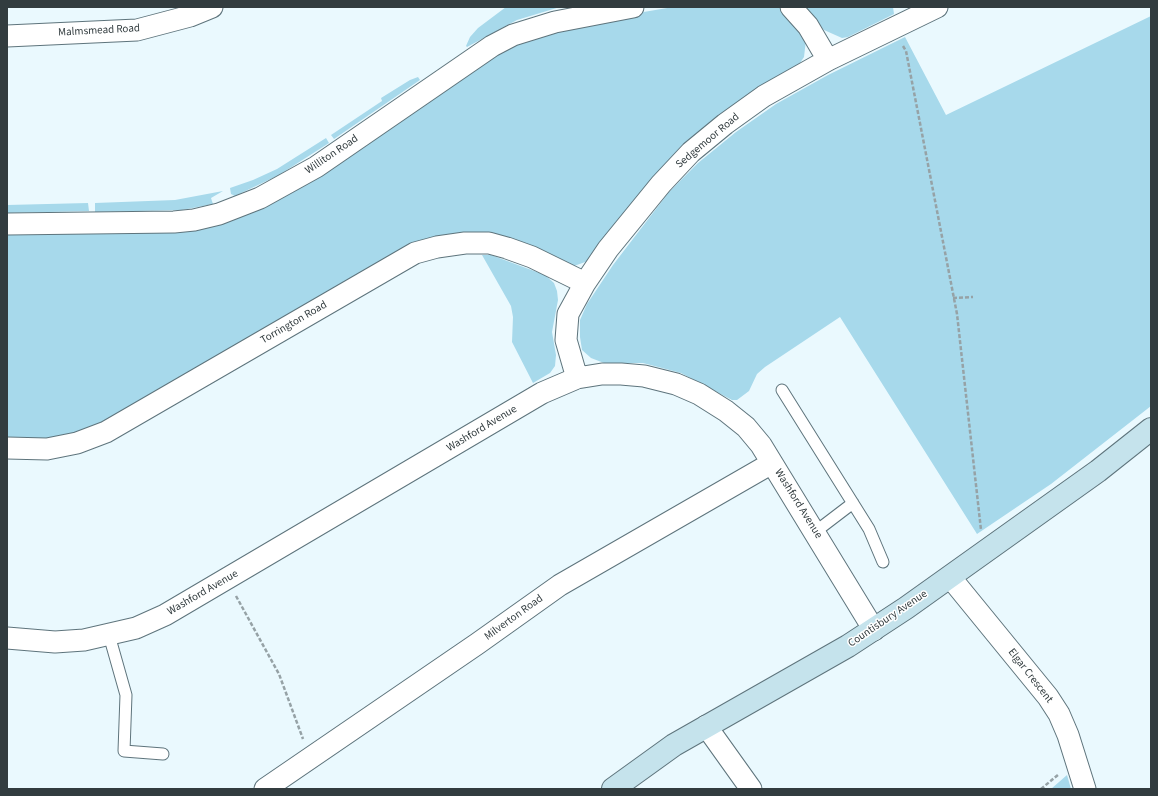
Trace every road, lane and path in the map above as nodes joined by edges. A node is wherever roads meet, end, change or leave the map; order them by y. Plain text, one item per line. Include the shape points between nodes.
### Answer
1 (212, 7) edge
2 (633, 7) edge
3 (791, 7) edge
4 (937, 7) edge
5 (894, 28) junction
6 (7, 36) edge
7 (828, 60) junction
8 (7, 224) edge
9 (585, 283) junction
10 (972, 297) dead end
11 (953, 298) junction
12 (577, 378) junction
13 (782, 390) dead end
14 (1151, 429) edge
15 (7, 448) edge
16 (772, 463) junction
17 (853, 503) junction
18 (815, 532) junction
19 (982, 554) junction
20 (883, 562) dead end
21 (950, 577) junction
22 (226, 580) junction
23 (874, 630) junction
24 (108, 635) junction
25 (7, 638) edge
26 (706, 726) junction
27 (163, 754) dead end
28 (310, 757) junction
29 (265, 789) edge
30 (613, 789) edge
31 (751, 789) edge
32 (1085, 789) edge

1 - 6 street, Malmsmead Road via 190,16 137,30
2 - 8 street, Williton Road via 555,22 513,35 316,167 260,198 219,214 174,222
3 - 7 street via 808,26
4 - 5 street, Sedgemoor Road
5 - 7 street, Sedgemoor Road
5 - 11 path via 906,51
7 - 9 street, Sedgemoor Road via 764,96 691,152 634,215
9 - 12 street, Sedgemoor Road via 571,308 566,328 566,340
9 - 15 street, Torrington Road via 532,256 489,243 437,246 415,253 106,432 77,443 47,449
10 - 11 path
11 - 19 path via 958,321 982,534
12 - 16 street, Washford Avenue via 602,374 644,376 676,384 699,394 746,427
12 - 22 street, Washford Avenue via 542,393
13 - 17 lane
14 - 19 street, Countisbury Avenue via 1098,471
16 - 18 street, Washford Avenue
16 - 28 street, Milverton Road via 560,585
17 - 18 lane
17 - 20 lane via 869,529
18 - 23 street, Washford Avenue
19 - 21 street, Countisbury Avenue
21 - 23 street, Countisbury Avenue
21 - 32 street, Elgar Crescent via 1059,714
22 - 24 street, Washford Avenue via 165,615 136,628
22 - 28 path via 279,674
23 - 26 street, Countisbury Avenue
24 - 25 street, Washford Avenue via 55,642
24 - 27 lane via 126,695 124,751
26 - 30 street, Countisbury Avenue
26 - 31 street
28 - 29 street, Milverton Road

